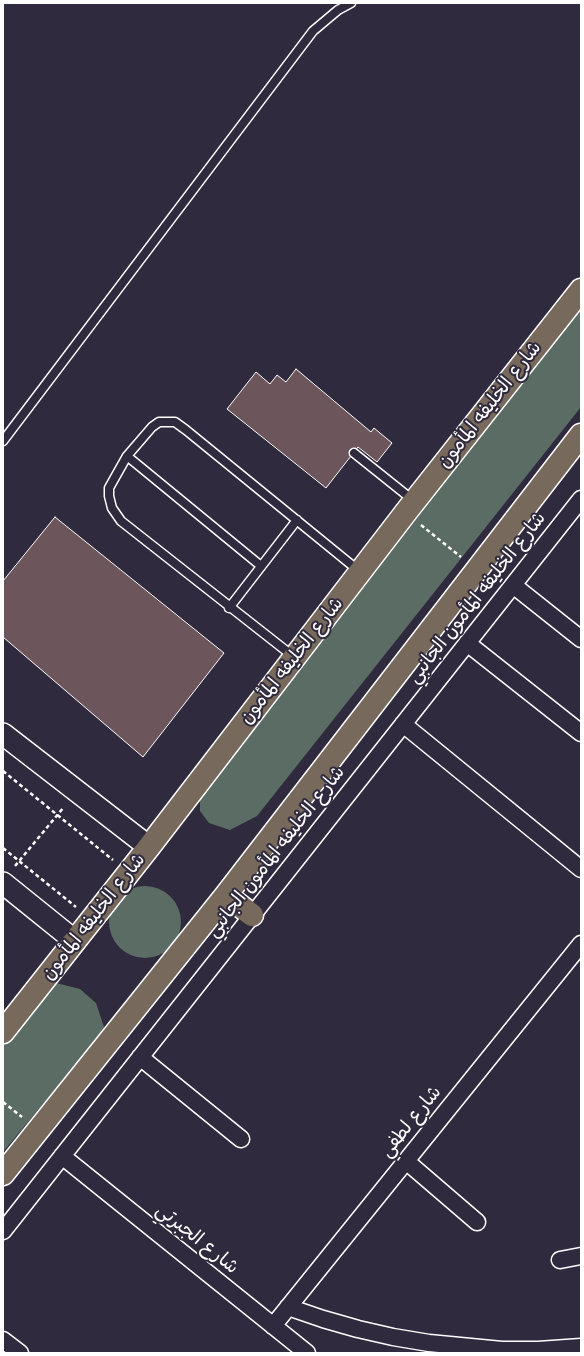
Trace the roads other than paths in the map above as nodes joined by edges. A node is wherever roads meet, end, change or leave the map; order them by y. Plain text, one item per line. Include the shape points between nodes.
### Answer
1 (351, 3) edge
2 (581, 290) edge
3 (580, 440) edge
4 (3, 441) edge
5 (354, 453) dead end
6 (127, 456) junction
7 (581, 499) edge
8 (410, 507) junction
9 (297, 520) junction
10 (261, 566) junction
11 (361, 572) junction
12 (513, 585) junction
13 (229, 608) junction
14 (581, 640) edge
15 (467, 643) junction
16 (294, 658) junction
17 (403, 724) junction
18 (581, 733) edge
19 (3, 734) edge
20 (149, 847) junction
21 (581, 869) edge
22 (7, 876) edge
23 (226, 895) junction
24 (252, 916) junction
25 (75, 940) junction
26 (581, 944) edge
27 (3, 1032) edge
28 (140, 1057) junction
29 (241, 1139) dead end
30 (62, 1156) junction
31 (406, 1161) junction
32 (3, 1174) edge
33 (477, 1222) dead end
34 (3, 1230) edge
35 (581, 1256) edge
36 (560, 1260) dead end
37 (288, 1307) junction
38 (273, 1326) junction
39 (3, 1340) edge
40 (581, 1347) edge
41 (20, 1353) edge
42 (307, 1353) edge

1 - 4 lane via 338,10 313,31
2 - 8 main road, شارع الخليفه المأمون
3 - 23 main road
5 - 8 lane
6 - 9 lane via 159,422 175,422
6 - 10 lane
6 - 13 lane via 109,488 112,508 118,517
7 - 12 street, شارع الخليفه المأمون الجانبي
8 - 11 main road, شارع الخليفه المأمون
9 - 10 lane
9 - 11 lane
10 - 13 lane
11 - 16 main road, شارع الخليفه المأمون
12 - 14 street
12 - 15 street, شارع الخليفه المأمون الجانبي
13 - 16 lane
15 - 17 street, شارع الخليفه المأمون الجانبي
15 - 18 street
16 - 20 main road, شارع الخليفه المأمون
17 - 21 street
17 - 24 street, شارع الخليفه المأمون الجانبي
19 - 20 street
20 - 25 main road, شارع الخليفه المأمون
22 - 25 street
23 - 24 main road
23 - 32 main road
24 - 28 street, شارع الخليفه المأمون الجانبي
25 - 27 main road, شارع الخليفه المأمون
26 - 31 street, شارع لطفي
28 - 29 street
28 - 30 street, شارع الخليفه المأمون الجانبي
30 - 34 street, شارع الخليفه المأمون الجانبي
30 - 38 street, شارع الجبرتي
31 - 33 street
31 - 37 street, شارع لطفي
35 - 36 street
37 - 38 street, شارع لطفي
37 - 40 street via 358,1329 429,1343 502,1350
38 - 42 street, شارع الجبرتي
39 - 41 street

